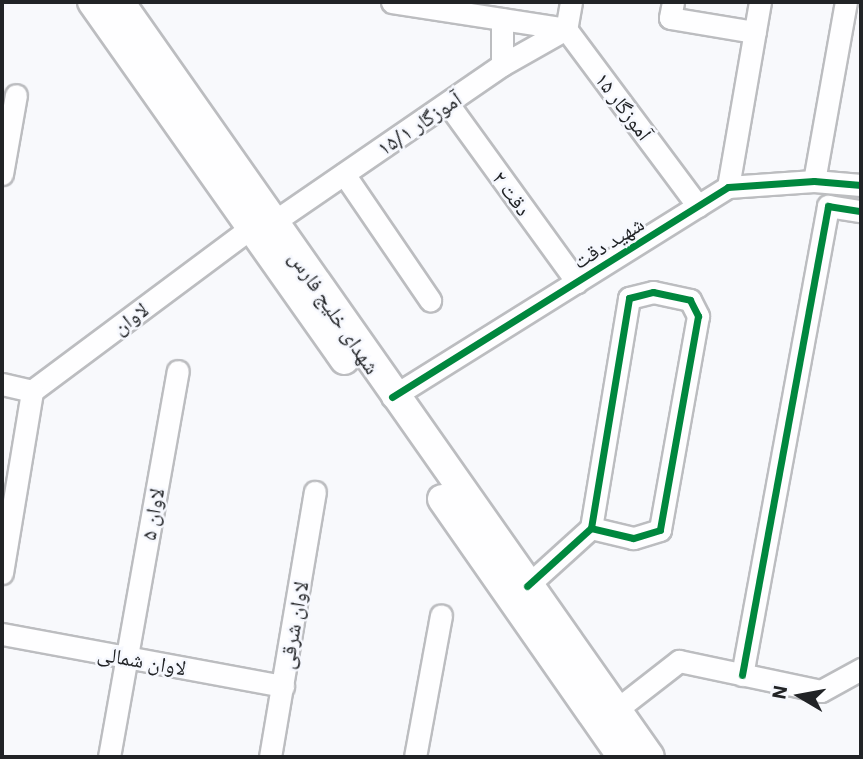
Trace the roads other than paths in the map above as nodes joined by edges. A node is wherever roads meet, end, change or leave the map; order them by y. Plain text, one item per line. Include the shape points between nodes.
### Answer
1 (92, 2) edge
2 (120, 2) edge
3 (392, 2) edge
4 (571, 2) edge
5 (673, 2) edge
6 (760, 2) edge
7 (846, 2) edge
8 (502, 19) junction
9 (566, 29) junction
10 (755, 32) junction
11 (502, 65) junction
12 (16, 95) dead end
13 (448, 104) junction
14 (2, 174) edge
15 (344, 174) junction
16 (814, 181) junction
17 (861, 186) edge
18 (728, 187) junction
19 (698, 206) junction
20 (861, 211) edge
21 (264, 224) junction
22 (576, 282) junction
23 (430, 300) dead end
24 (177, 371) dead end
25 (2, 384) edge
26 (32, 391) junction
27 (392, 397) junction
28 (315, 492) dead end
29 (591, 528) junction
30 (487, 545) junction
31 (2, 573) edge
32 (527, 586) junction
33 (441, 615) dead end
34 (2, 634) edge
35 (126, 657) junction
36 (861, 669) edge
37 (742, 675) junction
38 (283, 686) junction
39 (616, 710) junction
40 (109, 757) edge
41 (271, 757) edge
42 (415, 757) edge
43 (622, 757) edge
44 (650, 757) edge

1 - 21 main road, شهدای خلیج فارس
2 - 21 main road, شهدای خلیج فارس
3 - 8 street
4 - 9 street
5 - 10 street via 670,18
6 - 10 street
7 - 16 street
8 - 9 street
8 - 11 street
9 - 11 street, آموزگار ۱۵/۱
9 - 19 street, آموزگار ۱۵
10 - 18 street
11 - 13 street, آموزگار ۱۵/۱
12 - 14 street
13 - 15 street, آموزگار ۱۵/۱
13 - 22 street, دقت ۲
15 - 21 street, آموزگار ۱۵/۱
15 - 23 street
16 - 17 street, شهید دقت
16 - 18 street, شهید دقت
18 - 19 street, شهید دقت
19 - 22 street, شهید دقت
20 - 37 street via 828,206
21 - 26 street, لاوان
21 - 27 main road, شهدای خلیج فارس
21 - 30 main road, شهدای خلیج فارس
22 - 27 street, شهید دقت
24 - 35 street, لاوان ۵
25 - 26 street
26 - 31 street
27 - 30 main road, شهدای خلیج فارس
28 - 38 street, لاوان شرقی
29 - 29 street via 629,298 653,292 690,300 698,316 660,530 632,538
29 - 32 street
30 - 32 main road, شهدای خلیج فارس
30 - 43 main road, شهدای خلیج فارس
32 - 39 main road, شهدای خلیج فارس
33 - 42 street
34 - 35 street, لاوان شمالی
35 - 38 street, لاوان شمالی
35 - 40 street, لاوان ۵
36 - 37 street via 821,691
37 - 39 street via 679,661
38 - 41 street, لاوان شرقی
39 - 44 main road, شهدای خلیج فارس

